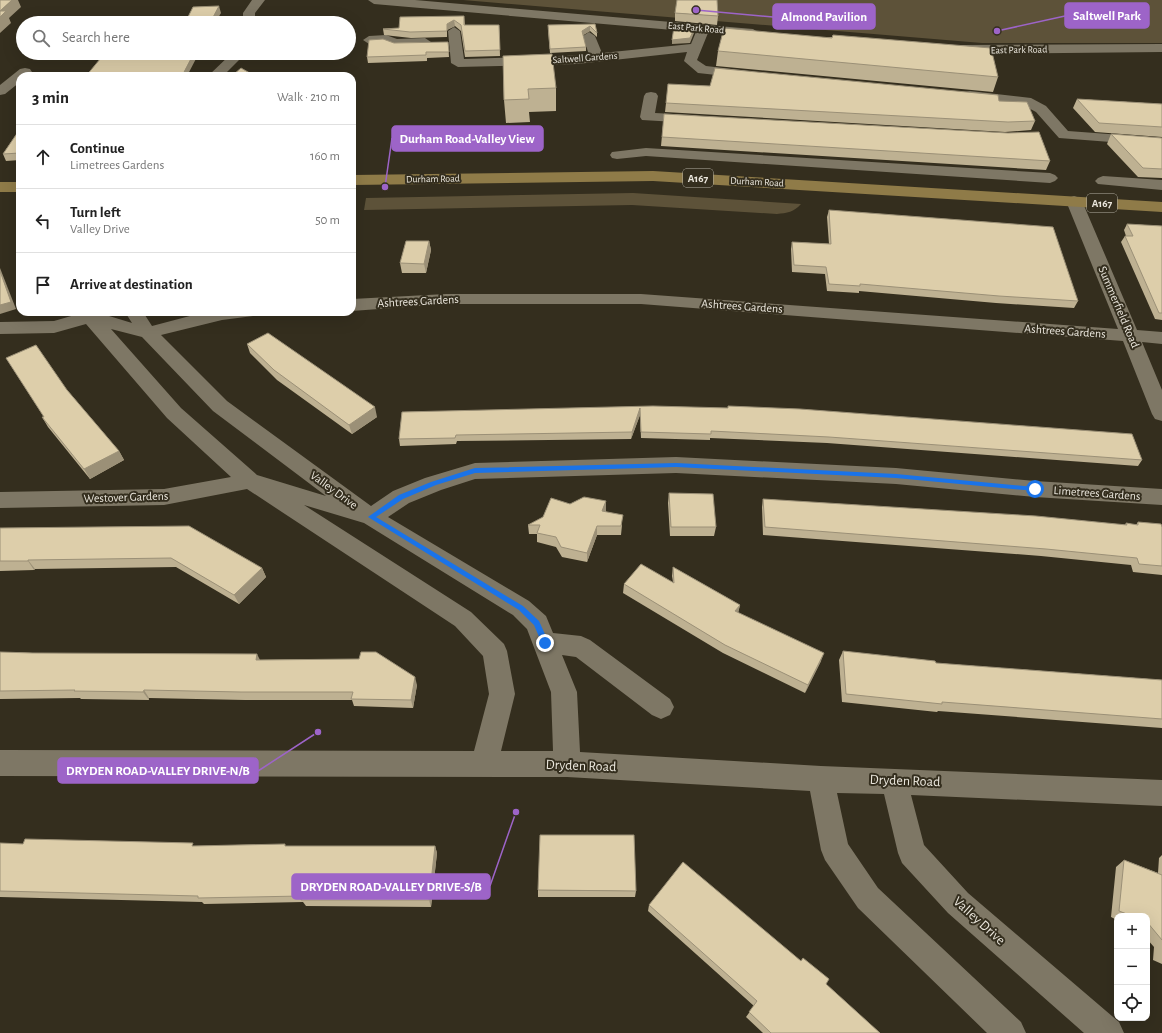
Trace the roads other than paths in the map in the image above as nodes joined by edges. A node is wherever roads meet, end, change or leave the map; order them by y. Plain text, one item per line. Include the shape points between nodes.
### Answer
1 (259, 0) edge
2 (374, 0) edge
3 (247, 16) edge
4 (703, 29) junction
5 (767, 34) edge
6 (589, 36) dead end
7 (370, 40) edge
8 (696, 47) junction
9 (948, 48) edge
10 (1162, 48) edge
11 (597, 58) junction
12 (232, 60) edge
13 (219, 72) edge
14 (760, 75) edge
15 (16, 79) edge
16 (0, 91) edge
17 (956, 94) edge
18 (651, 96) dead end
19 (703, 120) edge
20 (1162, 142) edge
21 (617, 155) dead end
22 (1050, 178) dead end
23 (356, 180) edge
24 (1103, 181) dead end
25 (1162, 185) edge
26 (0, 187) edge
27 (16, 187) edge
28 (1074, 201) junction
29 (1162, 207) edge
30 (356, 305) edge
31 (82, 316) edge
32 (89, 316) edge
33 (93, 316) edge
34 (137, 316) edge
35 (212, 316) edge
36 (0, 328) edge
37 (148, 333) junction
38 (1130, 335) junction
39 (1162, 338) edge
40 (1162, 414) edge
41 (250, 481) junction
42 (1162, 497) edge
43 (0, 500) edge
44 (371, 517) junction
45 (545, 643) junction
46 (661, 707) dead end
47 (0, 763) edge
48 (567, 764) junction
49 (484, 765) junction
50 (821, 779) junction
51 (894, 781) junction
52 (1162, 794) edge
53 (1010, 1033) edge
54 (1108, 1033) edge

1 - 3 street
2 - 4 street, East Park Road
4 - 5 street, East Park Road
4 - 8 street
6 - 11 street
7 - 11 street, Saltwell Gardens via 386,39 395,43 454,36 458,63
8 - 11 street, Saltwell Gardens
8 - 14 street via 690,61 703,70
9 - 10 street, East Park Road
12 - 13 street
15 - 16 street
17 - 20 street via 1026,100 1041,110 1057,136
18 - 19 street via 647,117
21 - 22 street via 646,152
23 - 28 main road, Durham Road / A167 via 653,176
24 - 25 street
26 - 27 main road
28 - 29 main road, Durham Road / A167
28 - 38 street, Summerfield Road
30 - 38 street, Ashtrees Gardens via 446,299 641,300
31 - 36 street via 54,327
32 - 41 street via 174,412
33 - 37 street
34 - 37 street, Valley Drive
35 - 37 street
37 - 44 street, Valley Drive via 220,406
38 - 39 street, Ashtrees Gardens
38 - 40 street, Summerfield Road
41 - 43 street, Westover Gardens via 164,497
41 - 44 street
41 - 49 street via 463,619 495,651 502,694
42 - 44 street, Limetrees Gardens via 1035,489 896,476 676,465 475,471 401,497
44 - 45 street, Valley Drive via 521,608 536,623
45 - 46 street via 581,647
45 - 48 street, Valley Drive via 564,692
47 - 49 street, Dryden Road
48 - 49 street, Dryden Road
48 - 50 street, Dryden Road
50 - 51 street, Dryden Road
50 - 53 street via 835,850 868,898
51 - 52 street, Dryden Road via 1132,790
51 - 54 street, Valley Drive via 912,853 958,903

